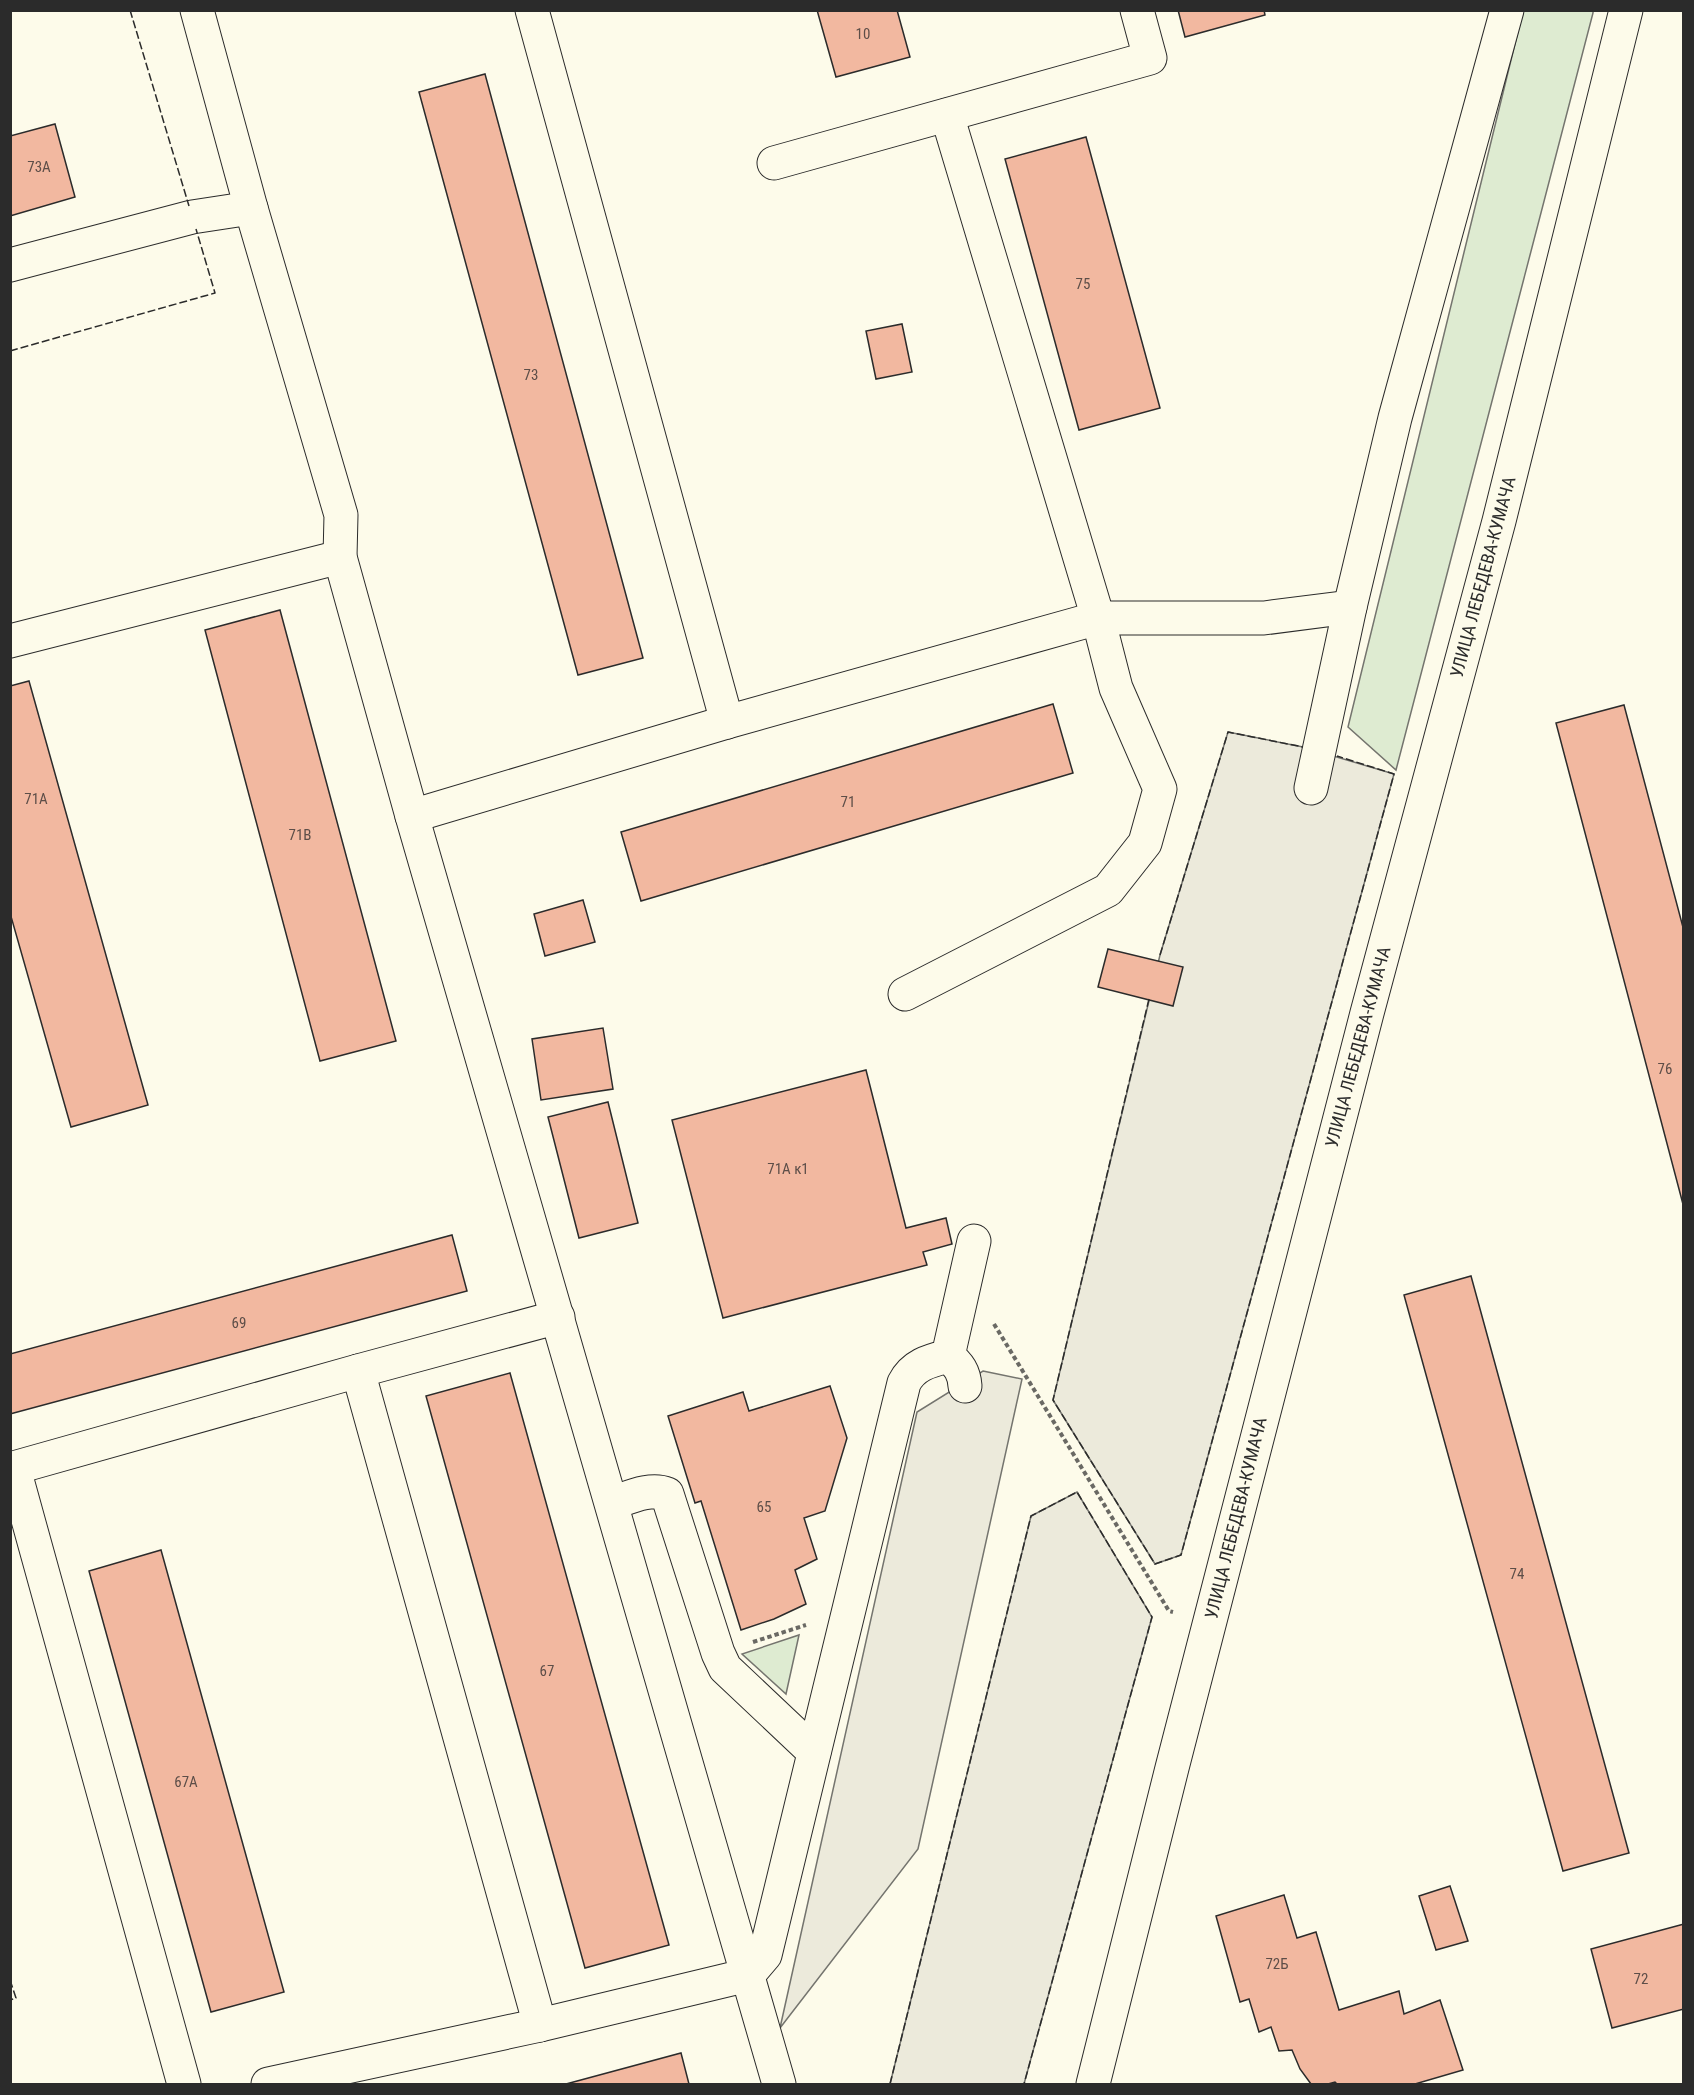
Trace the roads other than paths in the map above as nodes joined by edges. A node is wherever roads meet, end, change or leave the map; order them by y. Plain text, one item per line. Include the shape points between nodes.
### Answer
1 (197, 10) edge
2 (532, 10) edge
3 (1137, 10) edge
4 (1507, 10) edge
5 (1626, 10) edge
6 (947, 115) junction
7 (774, 163) dead end
8 (251, 208) junction
9 (10, 265) edge
10 (340, 557) junction
11 (1350, 607) junction
12 (1098, 618) junction
13 (10, 641) edge
14 (727, 722) junction
15 (1311, 788) dead end
16 (412, 816) junction
17 (905, 994) dead end
18 (974, 1240) dead end
19 (558, 1317) junction
20 (948, 1356) junction
21 (358, 1371) junction
22 (965, 1386) dead end
23 (12, 1469) edge
24 (612, 1503) junction
25 (814, 1752) junction
26 (748, 1975) junction
27 (540, 2025) junction
28 (184, 2085) edge
29 (268, 2085) edge
30 (778, 2085) edge
31 (1093, 2085) edge

1 - 8 street
2 - 14 street
3 - 6 street via 1150,58
4 - 11 street via 1395,418
5 - 31 street, УЛИЦА ЛЕБЕДЕВА-КУМАЧА via 1499,521 1366,1013
6 - 7 street
6 - 12 street
8 - 9 street via 192,217
8 - 10 street via 341,515
10 - 13 street
10 - 16 street
11 - 12 street via 1264,618
11 - 15 street
12 - 14 street
12 - 17 street via 1116,688 1160,789 1145,843 1108,890
14 - 16 street
16 - 19 street
18 - 20 street
19 - 21 street
19 - 24 street
20 - 22 street via 964,1374
20 - 25 street via 924,1363 910,1372 904,1383
21 - 23 street
21 - 27 street
23 - 28 street
24 - 25 street via 659,1490 667,1494 724,1668
24 - 26 street
25 - 26 street via 765,1954
26 - 27 street
26 - 30 street
27 - 29 street

